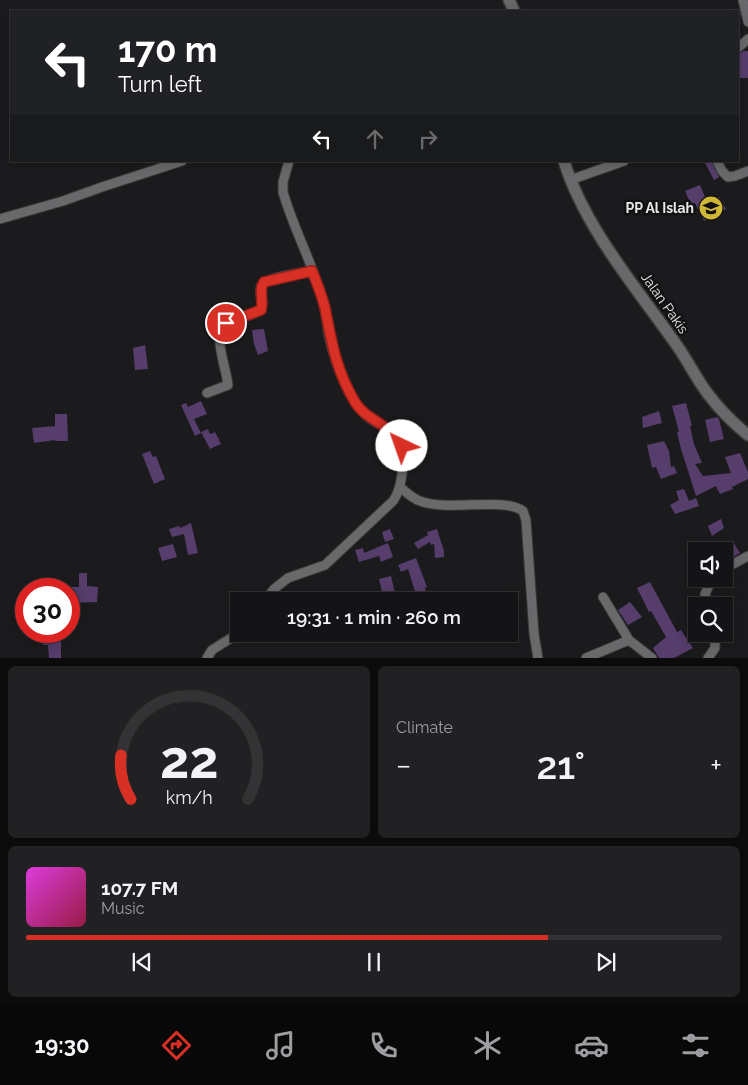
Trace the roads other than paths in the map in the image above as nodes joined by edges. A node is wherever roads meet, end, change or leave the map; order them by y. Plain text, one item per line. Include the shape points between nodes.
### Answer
1 (743, 0) edge
2 (748, 22) edge
3 (179, 162) edge
4 (289, 162) edge
5 (564, 162) edge
6 (621, 162) edge
7 (718, 162) edge
8 (748, 171) edge
9 (570, 180) junction
10 (0, 219) edge
11 (312, 271) junction
12 (207, 393) dead end
13 (748, 435) edge
14 (400, 487) junction
15 (748, 556) edge
16 (733, 564) edge
17 (272, 592) edge
18 (603, 597) dead end
19 (230, 638) edge
20 (628, 640) junction
21 (715, 642) edge
22 (208, 658) edge
23 (538, 658) edge
24 (586, 658) edge
25 (652, 658) edge
26 (708, 658) edge

1 - 2 street
3 - 10 street
4 - 11 street via 283,192
5 - 9 street, Jalan Pakis
6 - 9 street
7 - 8 street via 728,177
9 - 13 street, Jalan Pakis via 590,220 707,393
11 - 12 street via 264,282 261,286 261,310 224,325 219,339 228,384
11 - 14 street via 324,306 336,361 348,390 363,412 393,433 400,442
14 - 17 street via 393,501 326,565 288,578
14 - 23 street via 424,503 511,506 523,511
15 - 16 street
18 - 20 street
19 - 22 street via 212,650
20 - 24 street
20 - 25 street
21 - 26 street

